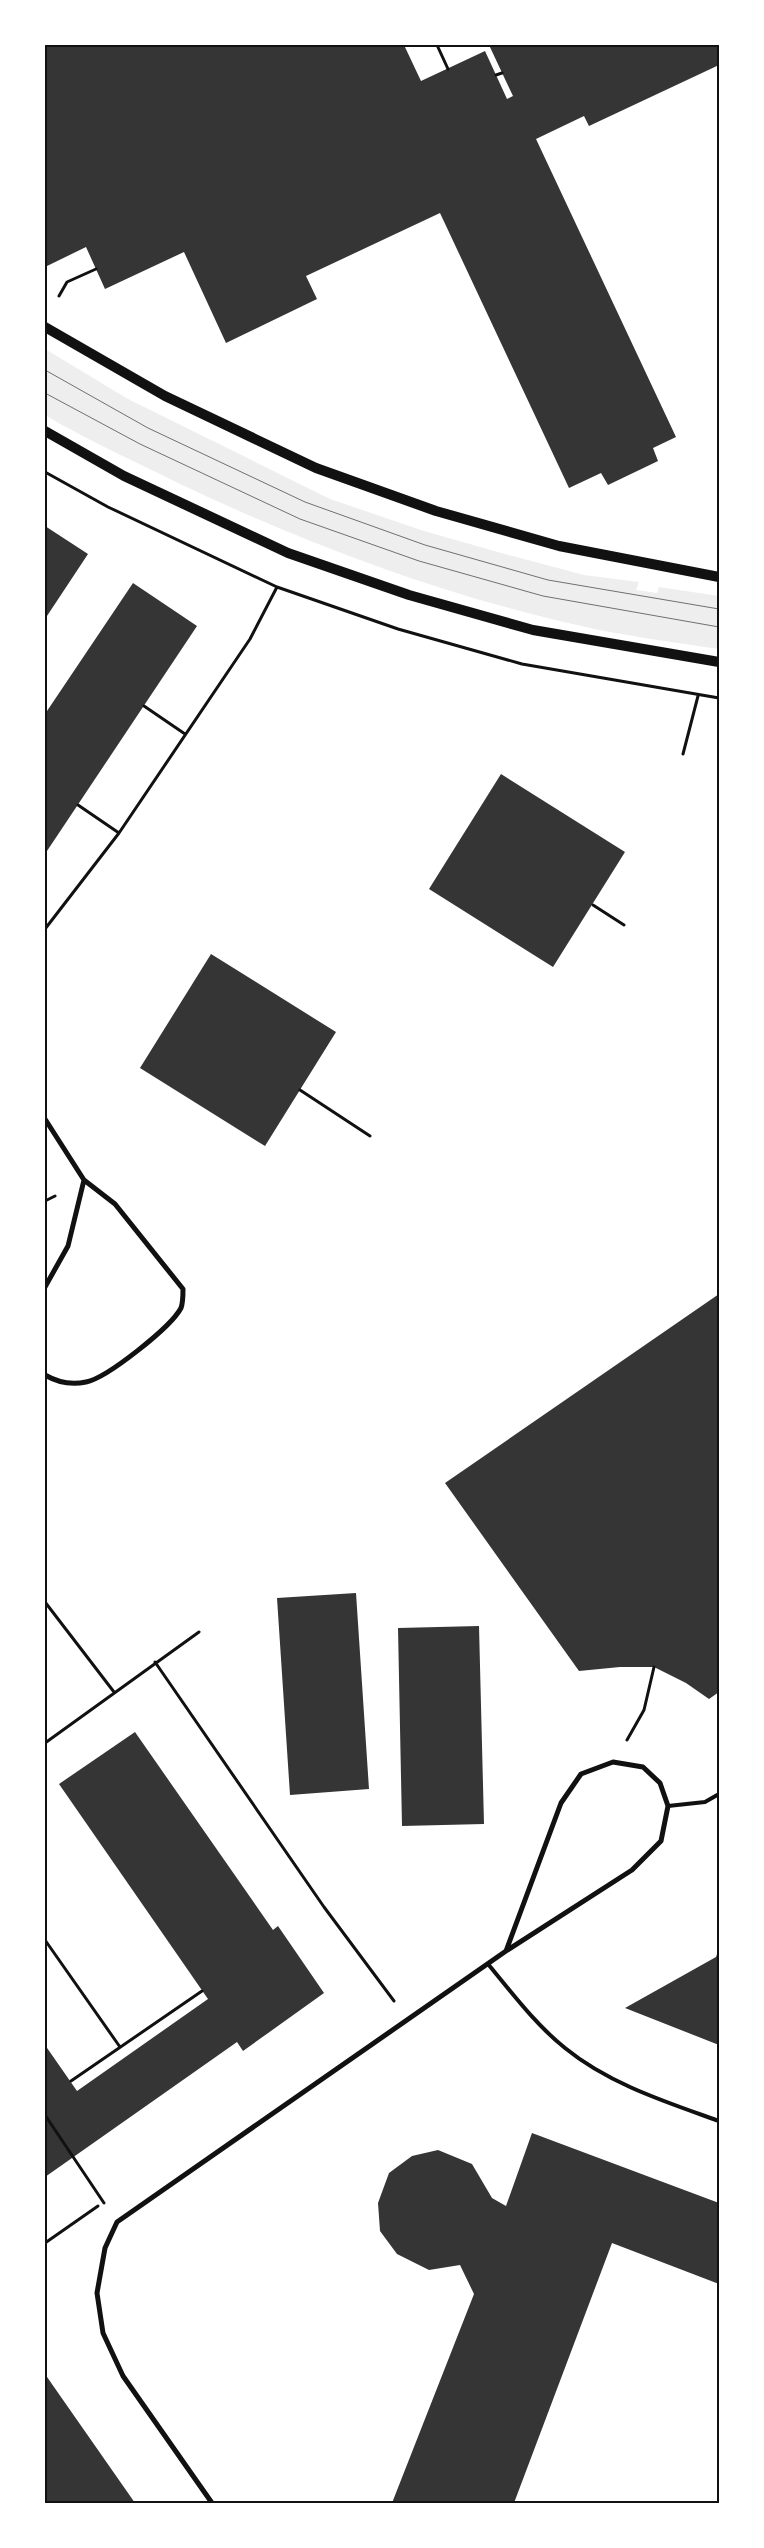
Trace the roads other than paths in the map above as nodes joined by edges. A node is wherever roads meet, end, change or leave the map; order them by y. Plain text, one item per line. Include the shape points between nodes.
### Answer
1 (45, 327) edge
2 (45, 432) edge
3 (719, 577) edge
4 (719, 662) edge
5 (45, 1119) edge
6 (84, 1180) junction
7 (45, 1287) edge
8 (45, 1376) edge
9 (719, 1794) edge
10 (668, 1806) junction
11 (506, 1951) junction
12 (488, 1964) junction
13 (719, 2121) edge
14 (212, 2503) edge

1 - 3 main road via 165,396 316,468 436,511 559,546
2 - 4 main road via 124,476 288,553 409,595 533,630
5 - 6 street
6 - 7 street via 68,1246
6 - 8 street via 115,1204 183,1289 182,1306 172,1322 102,1377 64,1383
9 - 10 lane via 705,1802
10 - 11 street via 661,1841 632,1870
10 - 11 street via 660,1783 643,1768 613,1762 581,1774 560,1803
11 - 12 street
12 - 13 lane via 532,2018 566,2049 645,2094
12 - 14 street via 117,2222 106,2248 97,2293 103,2333 123,2376

